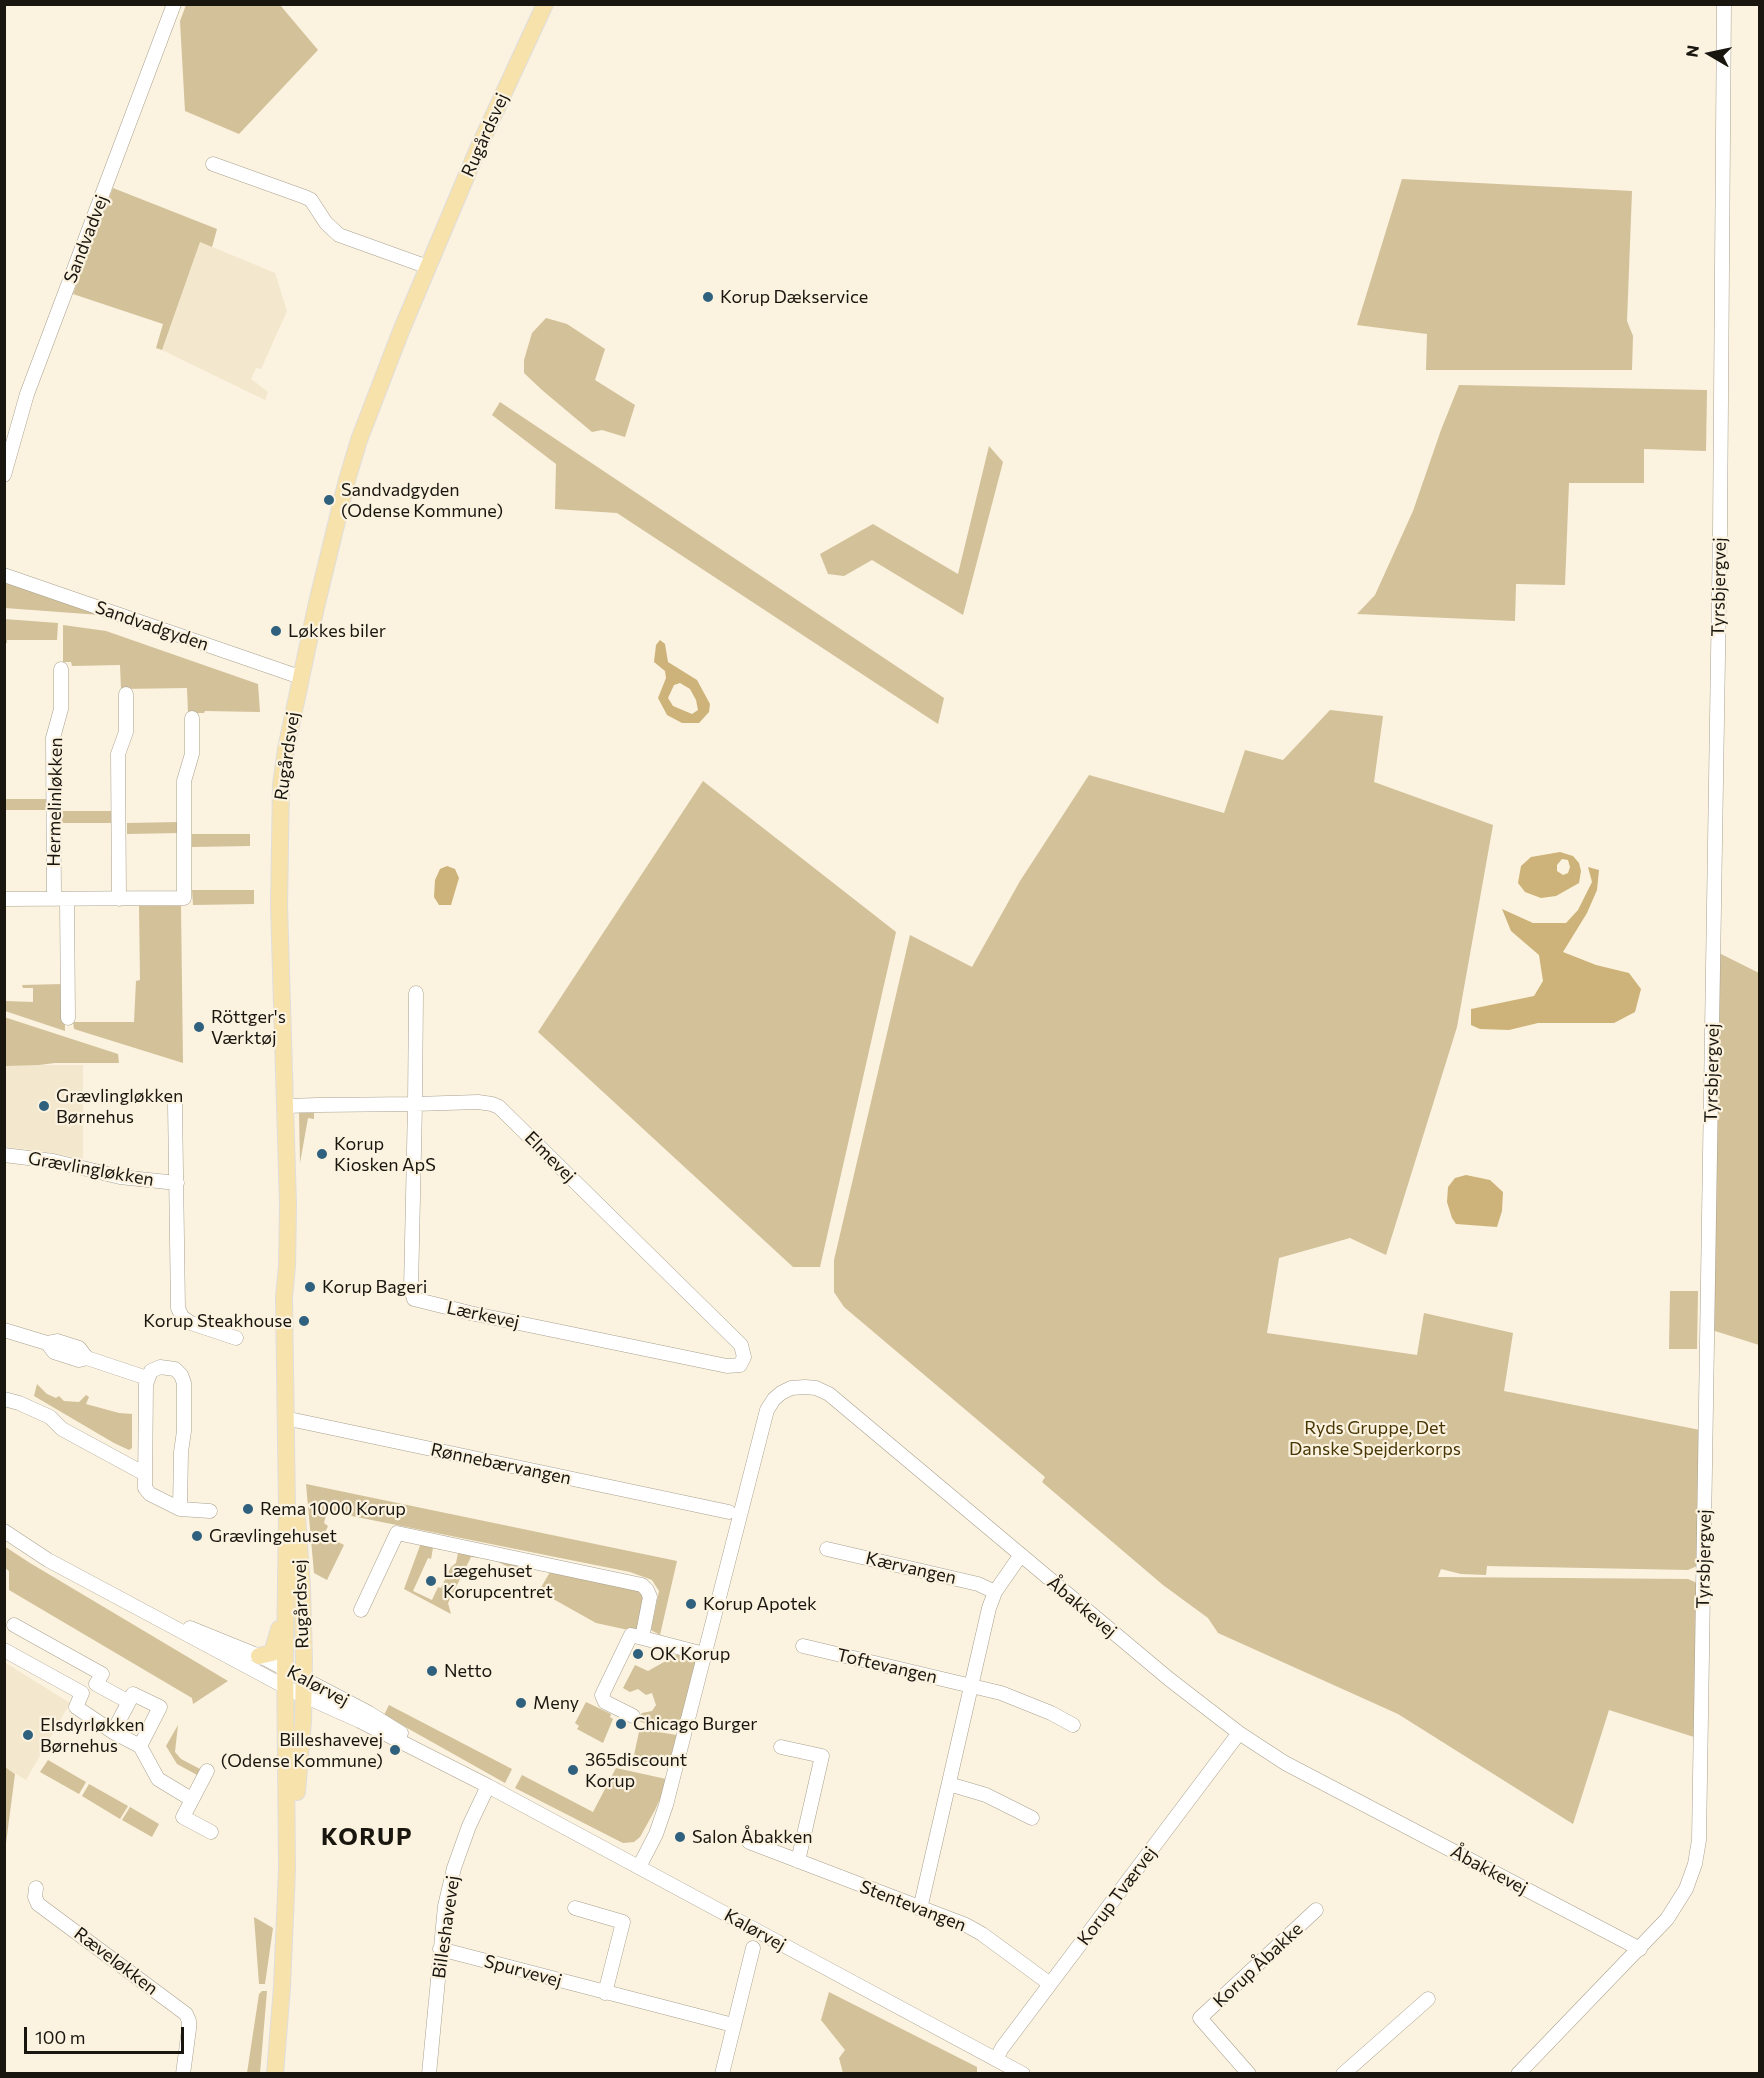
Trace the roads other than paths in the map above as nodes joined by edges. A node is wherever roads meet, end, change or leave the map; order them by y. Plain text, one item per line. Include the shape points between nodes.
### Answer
1 (174, 4) edge
2 (545, 4) edge
3 (1724, 4) edge
4 (213, 164) dead end
5 (428, 267) junction
6 (4, 475) edge
7 (4, 575) edge
8 (61, 669) dead end
9 (300, 677) junction
10 (126, 694) dead end
11 (192, 718) dead end
12 (4, 898) edge
13 (60, 899) junction
14 (119, 899) junction
15 (416, 993) dead end
16 (68, 1018) dead end
17 (175, 1104) dead end
18 (415, 1104) junction
19 (286, 1106) junction
20 (4, 1155) edge
21 (177, 1183) junction
22 (4, 1330) edge
23 (236, 1338) dead end
24 (743, 1362) joint
25 (147, 1378) junction
26 (4, 1399) edge
27 (290, 1420) junction
28 (145, 1474) junction
29 (180, 1509) junction
30 (210, 1511) dead end
31 (729, 1512) dead end
32 (4, 1532) edge
33 (287, 1532) junction
34 (827, 1549) dead end
35 (1020, 1556) junction
36 (286, 1584) junction
37 (994, 1592) junction
38 (138, 1608) junction
39 (361, 1610) dead end
40 (14, 1624) dead end
41 (35, 1636) junction
42 (642, 1638) junction
43 (803, 1646) dead end
44 (4, 1650) edge
45 (704, 1654) junction
46 (259, 1656) junction
47 (21, 1659) junction
48 (294, 1683) junction
49 (971, 1686) junction
50 (129, 1702) junction
51 (633, 1716) dead end
52 (1073, 1725) dead end
53 (113, 1732) junction
54 (1239, 1733) junction
55 (140, 1746) junction
56 (781, 1747) dead end
57 (207, 1771) dead end
58 (948, 1784) junction
59 (488, 1786) junction
60 (191, 1799) junction
61 (1032, 1818) dead end
62 (211, 1832) dead end
63 (748, 1842) dead end
64 (798, 1862) junction
65 (639, 1867) junction
66 (287, 1869) junction
67 (36, 1888) dead end
68 (575, 1908) dead end
69 (920, 1909) junction
70 (1316, 1910) dead end
71 (753, 1948) dead end
72 (1640, 1948) junction
73 (440, 1950) junction
74 (1050, 1984) junction
75 (605, 1993) junction
76 (1428, 1999) dead end
77 (733, 2025) junction
78 (996, 2059) junction
79 (183, 2073) edge
80 (275, 2073) edge
81 (429, 2073) edge
82 (726, 2073) edge
83 (1023, 2073) edge
84 (1249, 2073) edge
85 (1343, 2073) edge
86 (1518, 2073) edge

1 - 6 street, Sandvadvej via 27,394
2 - 5 main road, Rugårdsvej
3 - 72 street, Tyrsbjergvej via 1699,1840 1686,1889
4 - 5 street via 306,197 339,236
5 - 9 main road, Rugårdsvej via 359,440
7 - 9 street, Sandvadgyden
8 - 13 street, Hermelinløkken via 61,709 53,738
9 - 19 main road, Rugårdsvej via 281,785 279,905
10 - 14 street via 126,732 118,754
11 - 14 street via 192,754 184,781 185,896
12 - 13 street
13 - 14 street
13 - 16 street, Hermelinløkken
15 - 18 street
17 - 21 street, Grævlingløkken
18 - 19 street, Elmevej
18 - 24 street, Elmevej via 485,1103 503,1110 741,1345
18 - 24 street, Lærkevej via 411,1289 414,1299 732,1367
19 - 27 main road, Rugårdsvej via 284,1297
20 - 21 street, Grævlingløkken via 52,1161 120,1177
21 - 23 street, Grævlingløkken via 180,1314 191,1323
22 - 25 street via 47,1344 54,1352 79,1360 87,1358
25 - 28 street
25 - 29 street via 154,1369 166,1366 179,1372 184,1383
26 - 28 street via 50,1417 62,1429
27 - 31 street, Rønnebærvangen via 713,1516
27 - 33 main road, Rugårdsvej
27 - 48 main road, Rugårdsvej via 302,1588
28 - 29 street via 145,1488 150,1494
29 - 30 street
32 - 38 street, Kalørvej
33 - 36 main road, Rugårdsvej
33 - 48 main road via 293,1564
34 - 37 street, Kærvangen via 978,1584
35 - 37 street
35 - 45 street, Åbakkevej via 828,1394 805,1386 792,1388 778,1395 765,1415
35 - 54 street, Åbakkevej
36 - 46 main road via 274,1650
36 - 48 main road, Rugårdsvej
37 - 49 street
38 - 46 street, Kalørvej
38 - 48 street, Kalørvej
39 - 42 street via 397,1533 642,1585 650,1597
40 - 41 street
41 - 47 street
41 - 50 street via 102,1674 96,1684
42 - 45 street
42 - 51 street via 630,1635 602,1695 605,1702
43 - 49 street, Toftevangen
44 - 47 street
45 - 65 street, Åbakkevej via 659,1826
46 - 48 street, Kalørvej
47 - 53 street via 82,1693 76,1707
48 - 59 street, Kalørvej
48 - 66 main road, Rugårdsvej
48 - 66 main road, Rugårdsvej via 295,1818
49 - 52 street, Toftevangen via 1026,1702
49 - 58 street
50 - 53 street
50 - 55 street via 133,1694 160,1707
53 - 55 street
54 - 72 street, Åbakkevej via 1285,1763
54 - 74 street, Korup Tværvej
55 - 60 street via 158,1779
56 - 64 street via 822,1756
57 - 60 street
58 - 61 street via 986,1795
58 - 69 street
59 - 65 street, Kalørvej
59 - 73 street, Billeshavevej via 454,1868
60 - 62 street via 183,1817
63 - 64 street, Stentevangen
64 - 69 street, Stentevangen
65 - 78 street, Kalørvej
66 - 80 main road, Rugårdsvej
67 - 79 street, Ræveløkken via 34,1897 38,1904 186,2014 189,2030
68 - 75 street via 623,1922
69 - 74 street, Stentevangen via 982,1934
70 - 84 street, Korup Åbakke via 1200,2018
71 - 77 street
72 - 86 street, Tyrsbjergvej
73 - 75 street, Spurvevej
73 - 81 street, Billeshavevej
74 - 78 street, Korup Tværvej
75 - 77 street, Spurvevej
76 - 85 street
77 - 82 street
78 - 83 street, Kalørvej

